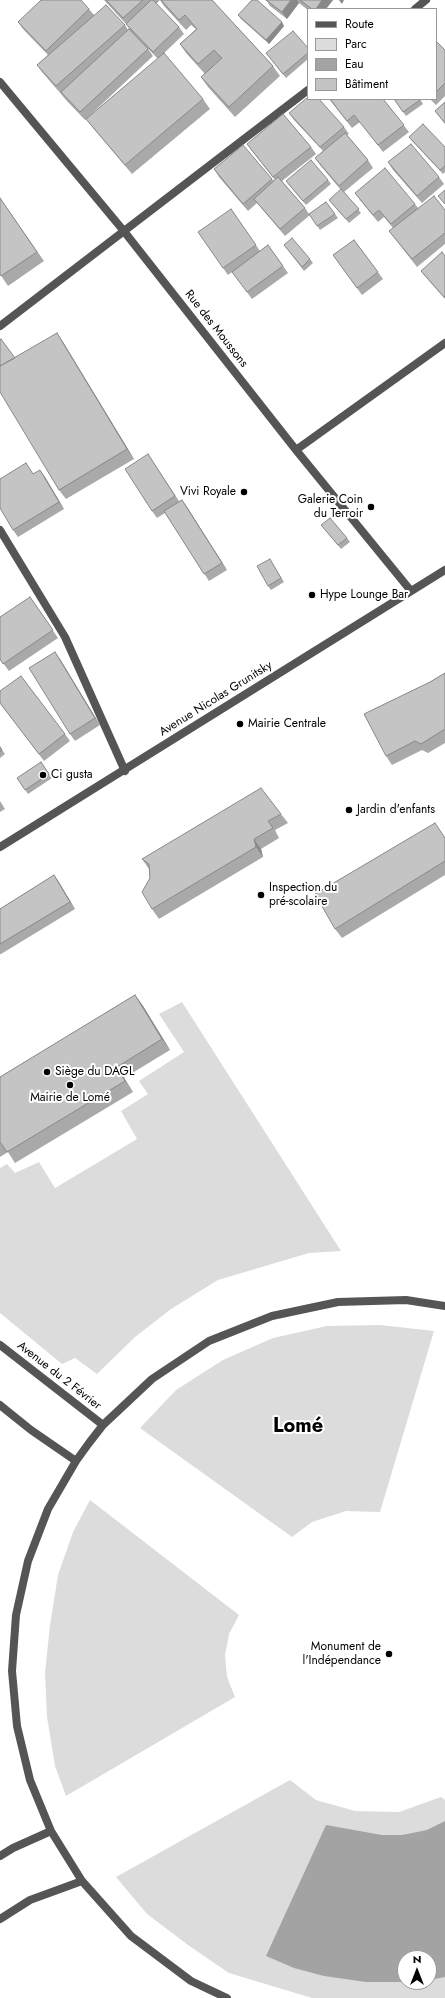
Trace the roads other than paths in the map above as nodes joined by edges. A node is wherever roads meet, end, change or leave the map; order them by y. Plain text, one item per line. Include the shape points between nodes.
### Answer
1 (426, 0) edge
2 (415, 8) edge
3 (0, 82) edge
4 (307, 91) edge
5 (123, 230) junction
6 (0, 326) edge
7 (445, 342) edge
8 (296, 450) junction
9 (0, 530) edge
10 (445, 570) edge
11 (411, 591) junction
12 (125, 771) junction
13 (0, 847) edge
14 (445, 1306) edge
15 (0, 1345) edge
16 (0, 1405) edge
17 (103, 1425) junction
18 (76, 1461) junction
19 (51, 1831) junction
20 (0, 1856) edge
21 (82, 1881) junction
22 (0, 1919) edge
23 (227, 1998) edge

1 - 2 street
3 - 5 street, Rue des Moussons
4 - 5 street
5 - 6 street
5 - 8 street, Rue des Moussons
7 - 8 street
8 - 11 street, Rue des Moussons
9 - 12 street via 65,637
10 - 11 street, Avenue Nicolas Grunitsky
11 - 12 street, Avenue Nicolas Grunitsky
12 - 13 street, Avenue Nicolas Grunitsky
14 - 17 street via 406,1300 338,1302 272,1316 203,1346 152,1379
15 - 17 street, Avenue du 2 Février
16 - 18 street
17 - 18 street
18 - 19 street via 48,1509 28,1561 16,1615 12,1671 19,1734 30,1780
19 - 20 street
19 - 21 street
21 - 22 street via 30,1900
21 - 23 street via 131,1936 191,1981

